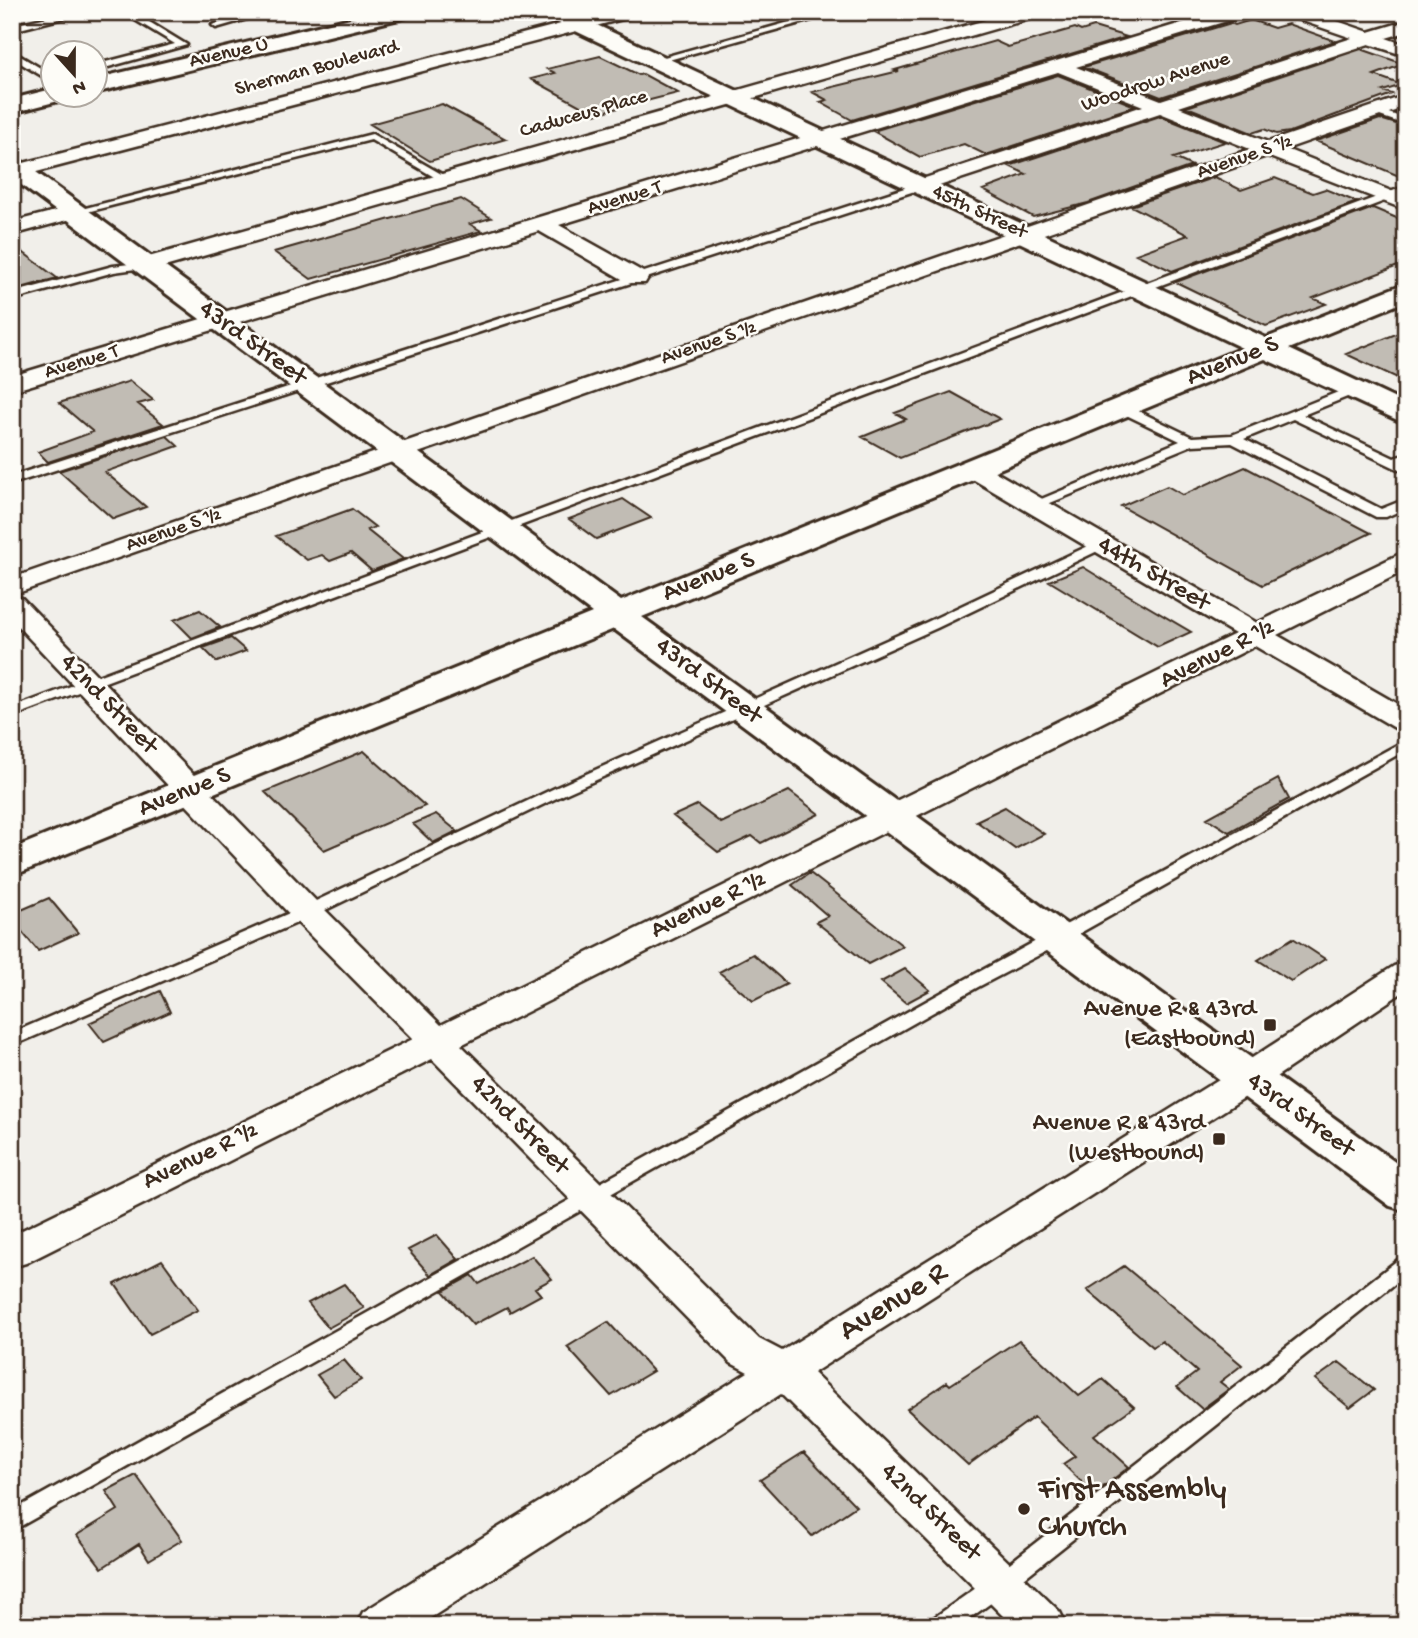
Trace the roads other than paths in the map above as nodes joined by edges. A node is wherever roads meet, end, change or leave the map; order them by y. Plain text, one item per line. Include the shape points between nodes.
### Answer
1 (83, 12) edge
2 (126, 12) edge
3 (267, 12) edge
4 (404, 12) edge
5 (551, 12) edge
6 (628, 12) edge
7 (836, 12) edge
8 (1034, 12) edge
9 (1237, 12) edge
10 (1294, 12) edge
11 (216, 25) dead end
12 (578, 25) junction
13 (1406, 26) edge
14 (12, 28) edge
15 (1369, 38) junction
16 (1406, 51) edge
17 (12, 54) edge
18 (655, 61) junction
19 (108, 64) edge
20 (1058, 66) junction
21 (38, 70) edge
22 (108, 83) edge
23 (731, 97) junction
24 (38, 99) edge
25 (1406, 102) edge
26 (12, 106) edge
27 (1158, 106) junction
28 (1377, 112) junction
29 (1406, 122) edge
30 (820, 139) junction
31 (1269, 150) junction
32 (15, 169) edge
33 (445, 179) junction
34 (920, 186) junction
35 (1406, 189) edge
36 (1386, 197) junction
37 (1406, 204) edge
38 (75, 212) junction
39 (541, 224) junction
40 (12, 229) edge
41 (1023, 234) junction
42 (146, 265) junction
43 (637, 278) junction
44 (1139, 289) junction
45 (1406, 291) edge
46 (12, 297) edge
47 (222, 321) junction
48 (1266, 349) junction
49 (12, 384) edge
50 (308, 385) junction
51 (1353, 390) junction
52 (1122, 408) junction
53 (1403, 411) edge
54 (1294, 415) junction
55 (1234, 439) junction
56 (1190, 441) junction
57 (399, 452) junction
58 (1402, 463) edge
59 (973, 469) junction
60 (12, 481) edge
61 (1406, 503) edge
62 (1033, 505) junction
63 (503, 529) junction
64 (1101, 544) junction
65 (1406, 559) edge
66 (12, 587) edge
67 (12, 604) edge
68 (617, 615) junction
69 (1256, 636) junction
70 (87, 684) junction
71 (745, 710) junction
72 (12, 713) edge
73 (1406, 722) edge
74 (1406, 744) edge
75 (191, 791) junction
76 (892, 817) junction
77 (12, 864) edge
78 (307, 912) junction
79 (1058, 939) junction
80 (1406, 975) edge
81 (12, 1040) edge
82 (435, 1041) junction
83 (1248, 1078) junction
84 (1406, 1194) edge
85 (590, 1197) junction
86 (12, 1252) edge
87 (1406, 1264) edge
88 (785, 1371) junction
89 (12, 1522) edge
90 (1001, 1583) junction
91 (379, 1626) edge
92 (940, 1626) edge
93 (1044, 1626) edge

1 - 14 lane
2 - 19 lane via 183,45
3 - 11 lane
4 - 22 main road, Avenue U
5 - 12 main road, 45th Street
6 - 12 street, Sherman Boulevard
7 - 18 lane
8 - 23 street, Caduceus Place
9 - 20 street, Avenue T
10 - 15 street
12 - 18 main road, 45th Street
12 - 32 street, Sherman Boulevard
13 - 15 street, Woodrow Avenue
15 - 16 street
15 - 27 street, Woodrow Avenue
17 - 21 lane
18 - 23 main road, 45th Street
20 - 27 street
20 - 30 street, Avenue T
23 - 30 main road, 45th Street
23 - 33 street, Caduceus Place
24 - 26 main road
25 - 28 street, Avenue S ½
27 - 31 street
27 - 34 street, Woodrow Avenue
28 - 29 lane
28 - 31 street, Avenue S ½
30 - 34 main road, 45th Street
30 - 39 street, Avenue T
31 - 36 street
31 - 41 street, Avenue S ½
32 - 38 main road, 43rd Street
33 - 38 lane via 372,137
33 - 42 street, Caduceus Place
34 - 41 main road, 45th Street
34 - 43 lane
35 - 36 lane
36 - 37 street
36 - 44 lane
38 - 40 street
38 - 42 main road, 43rd Street
39 - 43 street
39 - 47 street, Avenue T
41 - 44 main road, 45th Street
41 - 57 street, Avenue S ½
42 - 46 lane via 113,269
42 - 47 main road, 43rd Street
43 - 50 lane
44 - 48 main road, 45th Street
44 - 63 lane
45 - 48 main road, Avenue S
47 - 49 street, Avenue T
47 - 50 main road, 43rd Street
48 - 51 main road, 45th Street
48 - 52 main road, Avenue S
50 - 57 main road, 43rd Street
50 - 60 lane
51 - 53 main road, 45th Street
51 - 54 lane
52 - 56 lane
52 - 59 main road, Avenue S
54 - 55 lane
54 - 58 lane
55 - 56 lane
55 - 61 lane via 1381,514
56 - 62 lane
57 - 63 main road, 43rd Street
57 - 66 street, Avenue S ½
59 - 62 street, 44th Street
59 - 68 main road, Avenue S
62 - 64 street, 44th Street
63 - 68 main road, 43rd Street
63 - 70 lane
64 - 69 street, 44th Street
64 - 71 lane
65 - 69 street, Avenue R ½
67 - 70 street, 42nd Street
68 - 71 main road, 43rd Street
68 - 75 main road, Avenue S
69 - 73 street, 44th Street
69 - 76 street, Avenue R ½
70 - 72 lane
70 - 75 street, 42nd Street
71 - 76 main road, 43rd Street
71 - 78 lane via 562,790
74 - 79 lane
75 - 77 main road, Avenue S
75 - 78 street, 42nd Street
76 - 79 main road, 43rd Street
76 - 82 street, Avenue R ½
78 - 81 lane
78 - 82 street, 42nd Street
79 - 83 main road, 43rd Street
79 - 85 lane
80 - 83 street, Avenue R
82 - 85 street, 42nd Street
82 - 86 street, Avenue R ½
83 - 84 main road, 43rd Street
83 - 88 street, Avenue R
85 - 88 street, 42nd Street via 746,1351
85 - 89 lane
87 - 90 lane
88 - 90 street, 42nd Street
88 - 91 street, Avenue R
90 - 92 lane
90 - 93 street, 42nd Street

